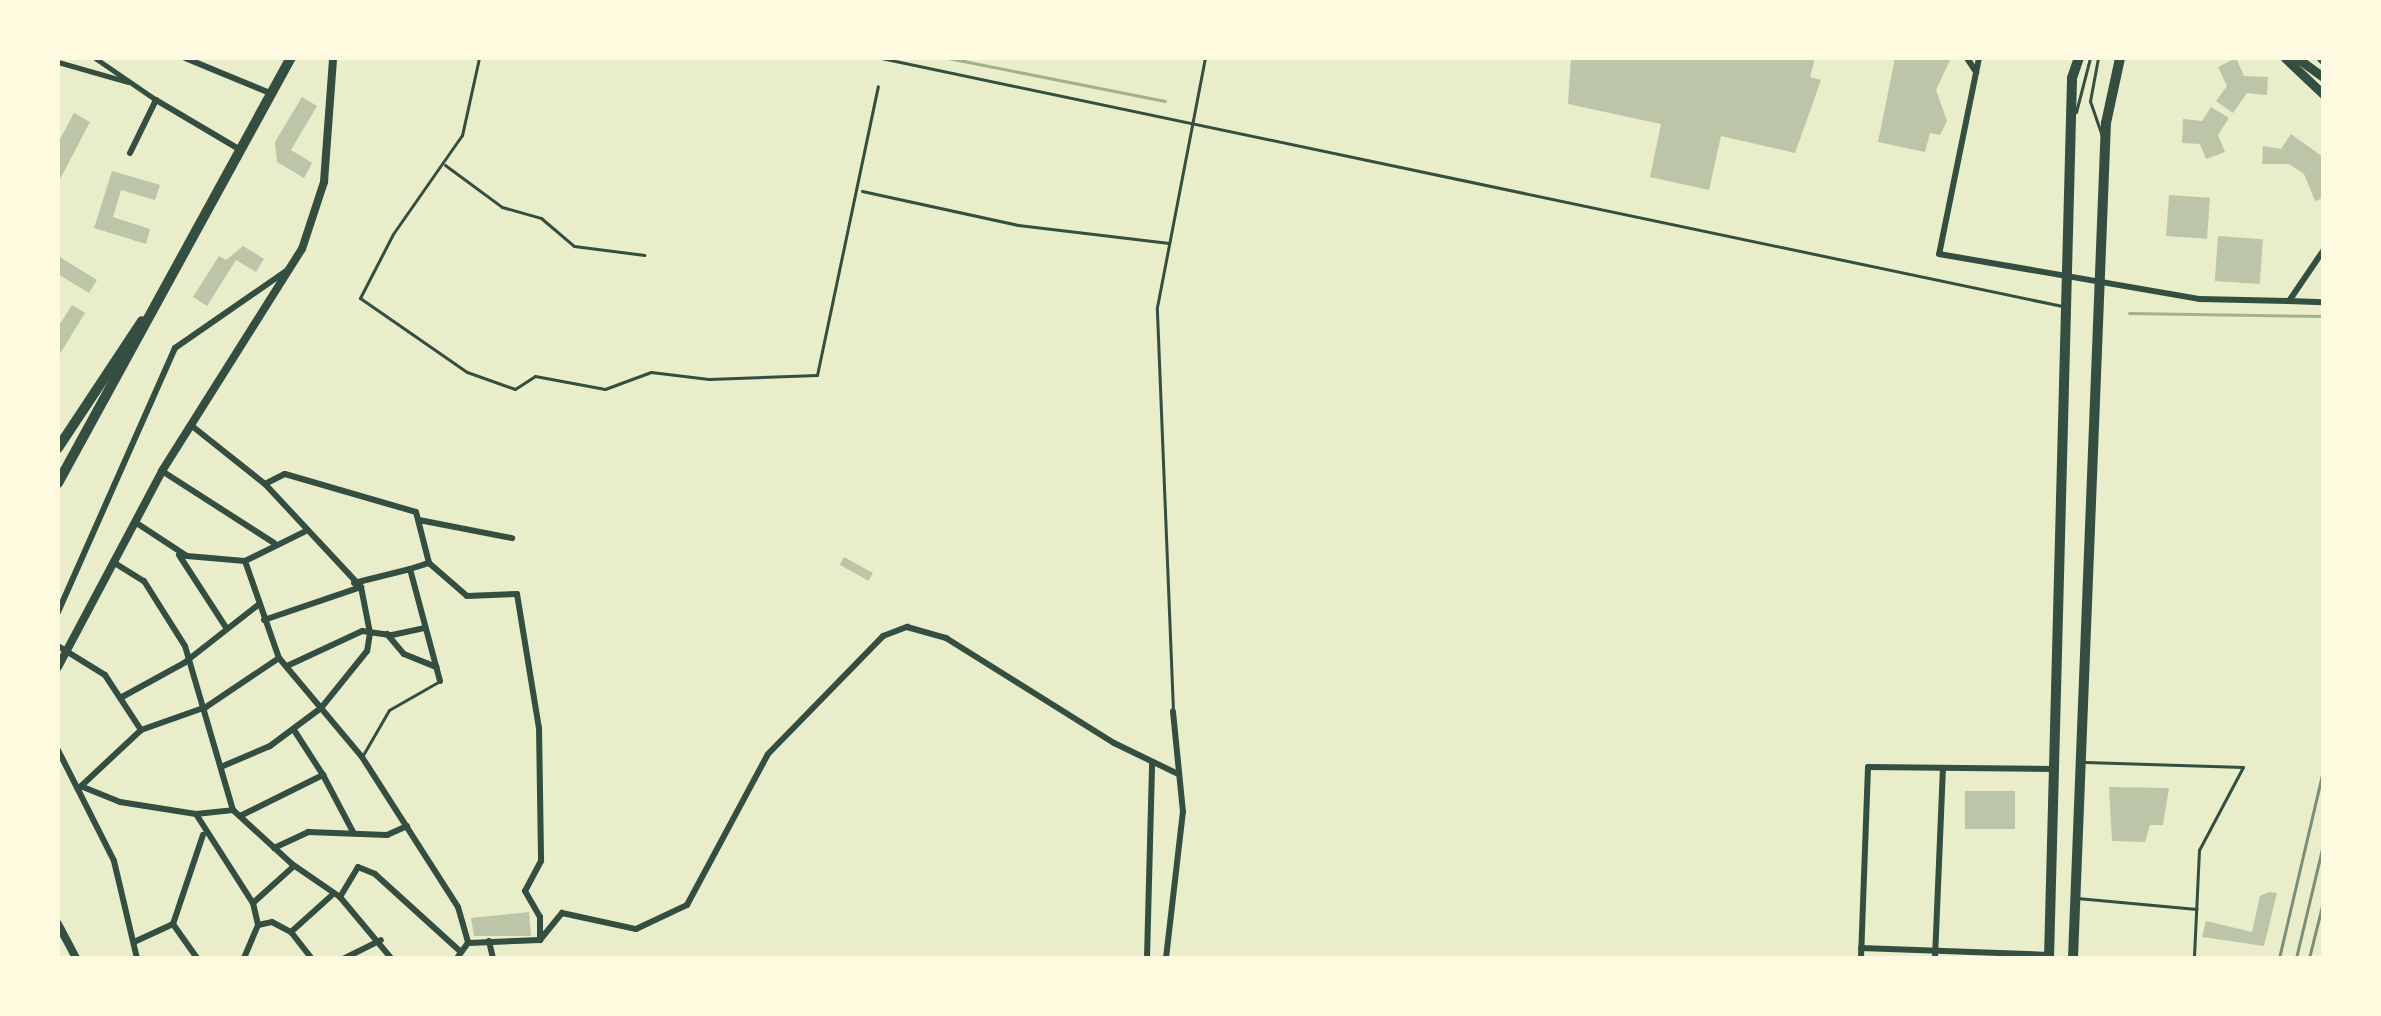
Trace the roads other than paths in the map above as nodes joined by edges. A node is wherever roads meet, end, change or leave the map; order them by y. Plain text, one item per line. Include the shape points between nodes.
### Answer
1 (95, 58) edge
2 (185, 58) edge
3 (291, 58) edge
4 (333, 58) edge
5 (479, 58) edge
6 (881, 58) edge
7 (1205, 58) edge
8 (1967, 58) edge
9 (1979, 58) edge
10 (2068, 58) edge
11 (2079, 58) edge
12 (2090, 58) edge
13 (2098, 58) edge
14 (2120, 58) edge
15 (2130, 58) edge
16 (2285, 58) edge
17 (2297, 58) edge
18 (2303, 58) edge
19 (58, 62) edge
20 (1976, 72) junction
21 (2113, 74) junction
22 (2323, 74) edge
23 (2072, 78) junction
24 (128, 82) junction
25 (878, 86) dead end
26 (270, 93) junction
27 (2323, 94) edge
28 (156, 100) junction
29 (2073, 124) junction
30 (1192, 125) junction
31 (2105, 147) junction
32 (239, 149) junction
33 (130, 153) dead end
34 (445, 165) junction
35 (860, 191) junction
36 (1169, 243) junction
37 (2323, 251) edge
38 (644, 255) dead end
39 (292, 267) junction
40 (2070, 280) junction
41 (2098, 284) junction
42 (2289, 301) junction
43 (2323, 302) edge
44 (2069, 307) junction
45 (151, 310) junction
46 (192, 426) junction
47 (58, 448) edge
48 (162, 471) junction
49 (58, 481) edge
50 (265, 484) junction
51 (419, 520) junction
52 (135, 522) junction
53 (304, 532) junction
54 (512, 538) dead end
55 (274, 543) junction
56 (176, 551) junction
57 (245, 561) junction
58 (113, 562) junction
59 (429, 563) junction
60 (410, 569) junction
61 (352, 583) junction
62 (361, 587) junction
63 (258, 605) junction
64 (58, 612) edge
65 (264, 620) junction
66 (425, 628) junction
67 (227, 629) junction
68 (370, 633) junction
69 (387, 634) junction
70 (58, 646) edge
71 (68, 649) junction
72 (279, 658) junction
73 (184, 663) junction
74 (287, 666) junction
75 (58, 667) edge
76 (436, 667) junction
77 (440, 681) joint
78 (122, 697) junction
79 (206, 707) junction
80 (321, 708) junction
81 (1173, 711) joint
82 (141, 730) junction
83 (294, 730) junction
84 (58, 750) edge
85 (363, 755) dead end
86 (1152, 762) junction
87 (2081, 762) junction
88 (223, 766) junction
89 (1943, 769) junction
90 (2055, 769) junction
91 (1178, 774) junction
92 (323, 775) junction
93 (78, 789) junction
94 (233, 810) junction
95 (196, 814) junction
96 (240, 816) junction
97 (407, 826) junction
98 (353, 832) junction
99 (203, 835) junction
100 (274, 848) junction
101 (294, 866) junction
102 (331, 896) junction
103 (340, 897) junction
104 (2074, 898) junction
105 (253, 903) junction
106 (2196, 909) junction
107 (58, 924) edge
108 (173, 924) junction
109 (258, 925) junction
110 (291, 932) junction
111 (381, 940) junction
112 (540, 940) junction
113 (489, 941) junction
114 (134, 942) junction
115 (468, 943) junction
116 (1861, 948) junction
117 (1935, 954) edge
118 (459, 955) edge
119 (308, 957) edge
120 (2049, 957) edge
121 (76, 958) edge
122 (137, 958) edge
123 (197, 958) edge
124 (244, 958) edge
125 (345, 958) edge
126 (391, 958) edge
127 (493, 958) edge
128 (1147, 958) edge
129 (1166, 958) edge
130 (1861, 958) edge
131 (2073, 958) edge
132 (2194, 958) edge

1 - 24 street
2 - 26 street
3 - 26 main road
4 - 39 street via 324,182
5 - 34 lane via 462,135
6 - 30 lane
7 - 30 lane
8 - 20 street
9 - 20 street
10 - 23 main road
11 - 23 main road
12 - 29 lane
13 - 31 lane via 2090,101
14 - 21 main road
15 - 21 main road
16 - 27 main road
17 - 22 main road
18 - 22 main road
19 - 24 street
20 - 40 street via 1939,254
21 - 31 main road
23 - 29 main road
24 - 28 street
25 - 35 lane
26 - 32 main road
28 - 32 street
28 - 33 street
29 - 40 main road
30 - 36 lane
30 - 44 lane
31 - 41 main road
32 - 45 main road
34 - 35 lane via 364,284 360,298 467,372 515,389 535,376 605,389 651,372 709,379 817,375
34 - 38 lane via 502,207 541,218 574,246
35 - 36 lane via 1033,227
36 - 81 lane via 1157,307
37 - 42 street
39 - 46 street
39 - 64 street via 175,348
40 - 41 street
40 - 44 main road
41 - 42 street via 2200,299
41 - 87 main road
42 - 43 street
44 - 90 main road
45 - 47 main road
45 - 49 main road
46 - 48 street
46 - 50 street
48 - 52 street
48 - 55 street
50 - 51 street via 285,474 416,512
50 - 53 street
51 - 54 street
51 - 59 street
52 - 56 street
52 - 58 street
53 - 55 street
53 - 61 street
55 - 57 street
56 - 57 street
56 - 67 street
57 - 63 street
58 - 71 street
58 - 73 street via 144,581 185,646
59 - 60 street
59 - 112 street via 467,596 517,594 539,728 541,861 525,891 540,917
60 - 61 street
60 - 66 street
61 - 62 street
62 - 65 street
62 - 68 street
63 - 65 street
63 - 67 street
65 - 72 street
66 - 69 street
66 - 76 street
67 - 73 street
68 - 69 street
68 - 74 street
68 - 80 street via 367,651
69 - 76 street via 404,654
70 - 71 street
71 - 75 street
71 - 78 street
72 - 74 street
72 - 79 street
73 - 78 street
73 - 79 street
74 - 80 street
76 - 77 street
77 - 85 lane via 389,710
78 - 82 street
79 - 82 street
79 - 88 street
80 - 83 street
80 - 97 street
81 - 91 street
82 - 93 street
83 - 88 street
83 - 92 street
84 - 93 street
86 - 91 street
86 - 112 street via 946,638 907,627 883,636 768,754 687,905 636,929 562,913
86 - 128 street
87 - 104 main road
87 - 106 lane via 2243,767 2199,850
88 - 94 street
89 - 90 street
89 - 116 street via 1868,767
89 - 117 street
90 - 120 main road
91 - 129 street via 1183,812
92 - 96 street
92 - 98 street
93 - 95 street via 91,784 120,802
93 - 114 street via 114,861
94 - 95 street
94 - 96 street
95 - 99 street
96 - 100 street
97 - 98 street via 387,835
97 - 115 street via 458,907
98 - 100 street via 289,835
99 - 105 street
99 - 108 street
100 - 101 street
101 - 102 street
101 - 105 street
102 - 103 street
102 - 110 street
103 - 111 street
103 - 118 street via 358,867 375,874
104 - 106 lane
104 - 131 main road
105 - 109 street
106 - 132 lane
107 - 121 street
108 - 114 street
108 - 123 street
109 - 110 street via 272,922
109 - 124 street
110 - 119 street
111 - 125 street
111 - 126 street
112 - 113 street
113 - 115 street
113 - 127 street
114 - 122 street
115 - 118 street
116 - 117 street
116 - 130 street
117 - 120 street

